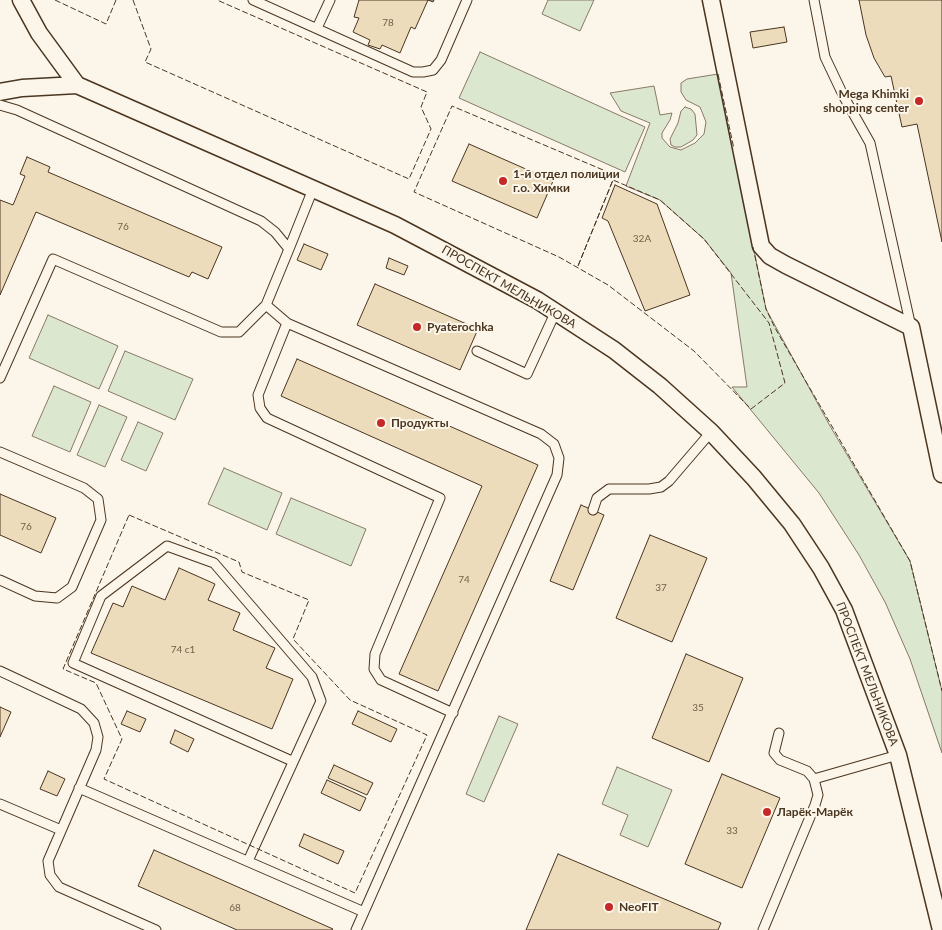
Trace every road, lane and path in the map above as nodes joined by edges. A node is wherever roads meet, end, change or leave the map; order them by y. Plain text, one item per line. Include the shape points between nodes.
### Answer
1 (22, 0) edge
2 (253, 0) edge
3 (330, 0) edge
4 (467, 0) edge
5 (711, 0) edge
6 (814, 0) edge
7 (317, 28) junction
8 (77, 85) junction
9 (0, 92) edge
10 (0, 105) edge
11 (313, 189) junction
12 (289, 249) junction
13 (266, 305) junction
14 (556, 311) junction
15 (287, 323) junction
16 (911, 328) junction
17 (477, 351) dead end
18 (0, 378) edge
19 (711, 432) junction
20 (0, 452) edge
21 (942, 474) edge
22 (592, 510) dead end
23 (0, 580) edge
24 (0, 671) edge
25 (453, 713) junction
26 (779, 733) dead end
27 (898, 755) junction
28 (292, 761) junction
29 (814, 779) junction
30 (79, 788) junction
31 (0, 804) edge
32 (61, 830) junction
33 (248, 862) junction
34 (364, 912) junction
35 (156, 930) edge
36 (356, 930) edge
37 (763, 930) edge
38 (941, 930) edge

1 - 8 street, ПРОСПЕКТ МЕЛЬНИКОВА via 39,34
2 - 7 lane
3 - 7 lane
4 - 7 lane via 441,60 433,70 423,72 413,72
5 - 16 street via 761,246 770,256 786,265
6 - 16 lane via 825,57 870,143
8 - 9 street, ПРОСПЕКТ МЕЛЬНИКОВА
8 - 11 street, ПРОСПЕКТ МЕЛЬНИКОВА
10 - 12 lane via 261,221 276,232
11 - 12 lane
11 - 14 street, ПРОСПЕКТ МЕЛЬНИКОВА via 420,236
12 - 13 lane
13 - 15 lane
13 - 18 lane via 239,332 221,332 53,258
14 - 17 lane via 527,374
14 - 19 street, ПРОСПЕКТ МЕЛЬНИКОВА via 637,368
15 - 25 lane via 258,395 260,408 267,418 440,498 375,654 374,669 381,680
15 - 25 lane via 541,434 554,444 559,458 557,475
16 - 21 street
19 - 22 lane via 661,487 609,489 598,498
19 - 27 street, ПРОСПЕКТ МЕЛЬНИКОВА via 786,516 821,568 844,610
20 - 23 lane via 84,488 98,499 101,520 72,587 57,598 35,596
24 - 30 lane via 81,709 94,723 98,737 96,750
25 - 34 lane
26 - 29 lane via 774,753 780,760 807,772
27 - 29 lane
27 - 38 street, ПРОСПЕКТ МЕЛЬНИКОВА
28 - 28 lane via 321,700 312,677 214,564 167,546 101,596 73,663
28 - 33 lane
29 - 37 lane via 818,795 815,805
30 - 32 lane
30 - 33 lane
31 - 32 lane
32 - 35 lane via 48,861 50,874 58,887
33 - 34 lane
34 - 36 lane

